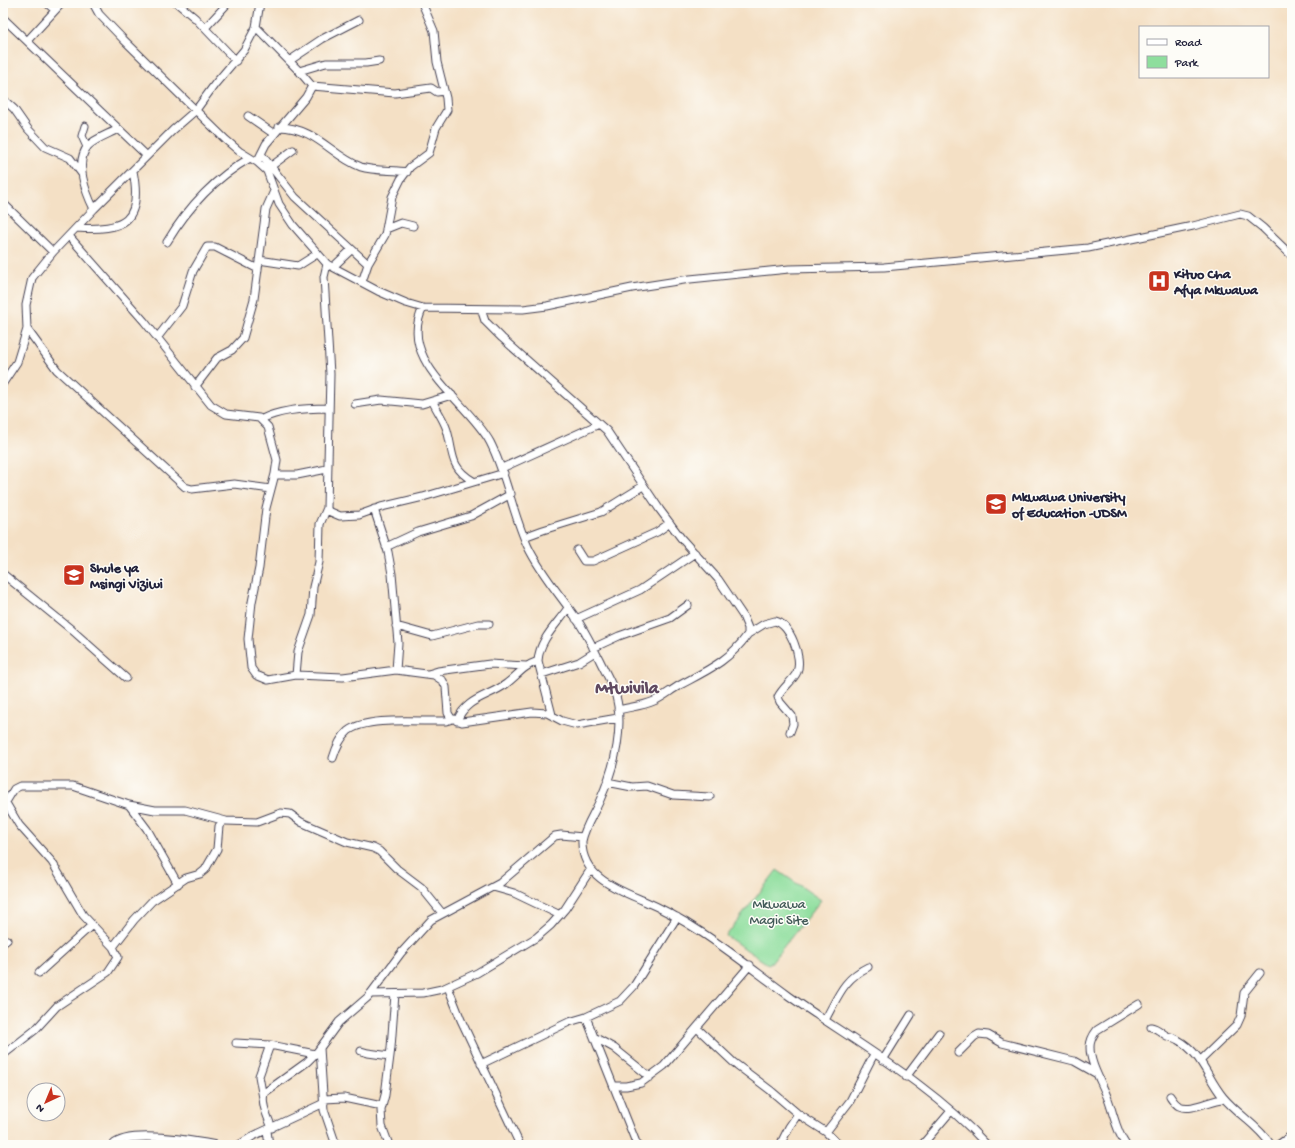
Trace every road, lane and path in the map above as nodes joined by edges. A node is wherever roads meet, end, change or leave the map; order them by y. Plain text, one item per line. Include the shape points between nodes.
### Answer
1 (47, 3) edge
2 (62, 3) edge
3 (92, 3) edge
4 (177, 3) edge
5 (228, 3) edge
6 (260, 3) edge
7 (422, 3) edge
8 (54, 10) junction
9 (3, 18) edge
10 (360, 20) dead end
11 (10, 26) junction
12 (256, 27) junction
13 (205, 28) junction
14 (3, 29) edge
15 (27, 41) junction
16 (236, 61) junction
17 (289, 61) junction
18 (379, 61) dead end
19 (299, 71) junction
20 (312, 86) junction
21 (444, 91) junction
22 (3, 99) edge
23 (196, 110) junction
24 (248, 116) dead end
25 (85, 126) dead end
26 (279, 127) junction
27 (118, 129) junction
28 (274, 134) junction
29 (87, 147) junction
30 (293, 150) dead end
31 (261, 154) junction
32 (147, 156) junction
33 (250, 158) junction
34 (258, 162) junction
35 (270, 166) junction
36 (133, 171) junction
37 (407, 172) junction
38 (82, 174) junction
39 (274, 191) junction
40 (3, 203) edge
41 (94, 209) junction
42 (413, 226) dead end
43 (77, 228) junction
44 (386, 229) junction
45 (69, 236) junction
46 (167, 242) dead end
47 (351, 250) junction
48 (53, 252) junction
49 (317, 254) junction
50 (1292, 256) edge
51 (259, 260) junction
52 (368, 264) junction
53 (330, 266) junction
54 (258, 269) junction
55 (362, 282) junction
56 (423, 308) junction
57 (481, 309) junction
58 (27, 329) junction
59 (158, 338) junction
60 (3, 384) edge
61 (195, 387) junction
62 (452, 395) junction
63 (432, 402) junction
64 (355, 404) dead end
65 (329, 408) junction
66 (262, 419) junction
67 (599, 424) junction
68 (327, 468) junction
69 (503, 470) junction
70 (275, 476) junction
71 (473, 481) junction
72 (643, 486) junction
73 (271, 489) junction
74 (510, 494) junction
75 (326, 510) junction
76 (374, 510) junction
77 (670, 523) junction
78 (524, 537) junction
79 (386, 547) junction
80 (577, 550) dead end
81 (695, 553) junction
82 (3, 574) edge
83 (688, 605) dead end
84 (568, 608) junction
85 (576, 619) junction
86 (489, 624) dead end
87 (396, 626) junction
88 (748, 634) junction
89 (594, 650) junction
90 (538, 661) junction
91 (526, 666) junction
92 (396, 670) junction
93 (428, 674) junction
94 (542, 674) junction
95 (296, 675) junction
96 (126, 678) dead end
97 (618, 714) junction
98 (552, 715) junction
99 (455, 720) junction
100 (790, 732) dead end
101 (333, 758) dead end
102 (607, 782) junction
103 (710, 797) dead end
104 (4, 800) edge
105 (129, 805) junction
106 (223, 821) junction
107 (583, 837) junction
108 (590, 869) junction
109 (178, 884) junction
110 (493, 886) junction
111 (442, 913) junction
112 (560, 914) junction
113 (676, 917) junction
114 (92, 925) junction
115 (113, 947) junction
116 (750, 965) junction
117 (868, 967) dead end
118 (39, 973) dead end
119 (1260, 973) dead end
120 (448, 986) junction
121 (370, 994) junction
122 (395, 994) junction
123 (1139, 1004) dead end
124 (911, 1015) dead end
125 (586, 1017) junction
126 (825, 1020) junction
127 (1151, 1027) dead end
128 (697, 1028) junction
129 (938, 1033) dead end
130 (594, 1037) junction
131 (236, 1043) dead end
132 (270, 1045) junction
133 (320, 1048) junction
134 (361, 1051) dead end
135 (958, 1053) dead end
136 (315, 1054) junction
137 (874, 1054) junction
138 (3, 1055) edge
139 (390, 1056) junction
140 (883, 1060) junction
141 (1201, 1060) junction
142 (482, 1064) junction
143 (1097, 1074) junction
144 (650, 1077) junction
145 (906, 1077) junction
146 (615, 1086) junction
147 (1170, 1096) dead end
148 (263, 1098) junction
149 (1224, 1099) junction
150 (324, 1101) junction
151 (382, 1106) junction
152 (951, 1111) junction
153 (798, 1114) junction
154 (269, 1130) junction
155 (826, 1132) junction
156 (1292, 1135) edge
157 (113, 1145) edge
158 (216, 1145) edge
159 (239, 1145) edge
160 (269, 1145) edge
161 (336, 1145) edge
162 (389, 1145) edge
163 (520, 1145) edge
164 (637, 1145) edge
165 (780, 1145) edge
166 (839, 1145) edge
167 (922, 1145) edge
168 (987, 1145) edge
169 (1126, 1145) edge
170 (1271, 1145) edge
171 (1278, 1145) edge

1 - 8 street
2 - 8 street
3 - 23 street via 124,40
4 - 13 street
5 - 13 street
6 - 12 street
7 - 21 street via 434,31 437,62
8 - 15 street
9 - 11 street
10 - 17 street via 322,39
11 - 14 street
11 - 15 street
12 - 16 street
12 - 17 street
13 - 16 street
15 - 27 street
16 - 23 street
17 - 19 street
18 - 19 street via 326,62
19 - 20 street
20 - 21 street via 395,93 431,88 437,92
20 - 26 street via 306,97
21 - 37 street via 447,110 436,128 429,153
22 - 38 street via 45,147 70,158
23 - 32 street
23 - 33 street via 231,145
24 - 28 street
25 - 29 street via 82,136
26 - 28 street
26 - 37 street via 305,132 361,167
27 - 29 street
27 - 32 street
28 - 31 street
29 - 38 street
30 - 35 street
31 - 34 street
31 - 35 street
32 - 36 street
33 - 34 street
33 - 46 street via 236,166 193,204
34 - 39 street via 270,176
35 - 47 street via 295,197
36 - 41 street
36 - 43 street via 135,204 127,221 101,229
37 - 44 street via 392,197
38 - 41 street
39 - 49 street via 293,226
39 - 51 street via 263,222
40 - 48 street
41 - 43 street
42 - 44 street via 401,223
43 - 45 street
44 - 52 street
45 - 48 street
45 - 59 street
47 - 52 street
47 - 53 street
48 - 58 street via 32,278 26,305
49 - 51 street via 298,266
49 - 53 street
50 - 57 street via 1263,228 1248,216 1240,214 1088,248 884,267 789,269 664,282 547,306
51 - 54 street
52 - 55 street
53 - 55 street
53 - 65 street via 324,277 330,374
54 - 59 street via 215,247 207,247 192,271 182,306
54 - 61 street via 254,299 243,338 232,350 217,358
55 - 56 street via 406,303
56 - 57 street
56 - 62 street via 417,322 420,346 431,371
57 - 67 street via 485,321 502,338
58 - 60 street via 17,362
58 - 73 street via 57,370 185,487 192,489 234,484
59 - 61 street
61 - 66 street via 221,412
62 - 63 street
62 - 69 street via 481,428
63 - 64 street via 412,404 381,400
63 - 71 street via 447,430 455,465
65 - 66 street via 272,414
65 - 68 street
66 - 70 street via 268,427 275,451
67 - 69 street
67 - 72 street via 619,447
68 - 70 street via 297,475
68 - 75 street
69 - 71 street
69 - 74 street
70 - 73 street
71 - 76 street
72 - 77 street
72 - 78 street via 601,512
73 - 95 street via 252,602 248,640 251,668 261,679
74 - 78 street
74 - 79 street via 470,516 418,532
75 - 76 street via 334,515 348,517
75 - 95 street via 319,532 319,562 313,587 311,615 298,652
76 - 79 street
77 - 80 street via 657,532 593,561 584,561
77 - 81 street
78 - 84 street via 544,575
79 - 87 street via 392,574
81 - 85 street via 640,590
81 - 88 street via 718,580 742,616
82 - 96 street
83 - 89 street via 670,618 619,636
84 - 85 street
84 - 90 street via 543,641
85 - 89 street
86 - 87 street via 478,624 432,636
87 - 92 street
88 - 97 street via 729,656 705,673 654,701
88 - 100 street via 774,621 782,624 789,634 798,658 798,668 778,697 792,716
89 - 94 street via 578,662
89 - 97 street via 613,687
90 - 91 street
90 - 94 street
91 - 93 street via 490,664
91 - 99 street via 506,684 469,703
92 - 93 street
92 - 95 street via 343,677
93 - 99 street via 443,681 446,687 448,713
94 - 98 street
97 - 98 street via 577,724 562,721
97 - 102 street via 614,764
98 - 99 street via 532,712 472,721
99 - 101 street via 364,724 348,731
102 - 103 street via 632,787 647,786 680,796
102 - 107 street
104 - 105 street via 20,786 63,784
104 - 114 street via 19,825 52,862 80,910
105 - 106 street via 156,810 186,810
105 - 109 street via 147,829
106 - 109 street via 219,826 217,849 205,870
106 - 111 street via 257,822 275,814 286,813 300,822 347,842 373,848 421,887
107 - 108 street via 583,852
107 - 110 street via 555,836
108 - 112 street
108 - 113 street via 609,885
109 - 115 street via 144,909
110 - 111 street
110 - 112 street
111 - 121 street via 431,920 411,941
112 - 120 street via 536,938 477,973
113 - 116 street
113 - 125 street via 629,992 620,1001
114 - 115 street
114 - 118 street
115 - 138 street via 118,957 108,972 57,1006 35,1030
116 - 126 street
116 - 128 street
117 - 126 street via 843,985
119 - 141 street via 1244,993 1237,1025
120 - 122 street via 423,993
120 - 142 street
121 - 122 street
121 - 133 street via 339,1022
122 - 139 street
123 - 143 street via 1108,1022 1092,1036 1090,1047
124 - 140 street
125 - 130 street
125 - 142 street via 569,1022
126 - 137 street
127 - 141 street via 1183,1043
128 - 144 street via 664,1066
128 - 153 street via 718,1050
129 - 145 street
130 - 144 street via 614,1048
130 - 146 street
131 - 132 street
132 - 136 street
132 - 148 street via 259,1076
133 - 136 street
133 - 150 street
134 - 139 street
135 - 143 street via 974,1036 988,1035 1002,1043 1074,1061
136 - 148 street via 304,1065 269,1088
137 - 140 street
137 - 155 street via 850,1101
139 - 151 street
140 - 145 street
141 - 149 street
142 - 163 street
143 - 169 street via 1117,1130
144 - 146 street via 641,1083
145 - 152 street
146 - 164 street
147 - 149 street via 1179,1106 1195,1106
148 - 154 street
149 - 170 street via 1252,1122
150 - 151 street via 344,1098
150 - 154 street
150 - 161 street
151 - 162 street via 382,1126
152 - 167 street
152 - 168 street
153 - 155 street
153 - 165 street
154 - 159 street
154 - 160 street
155 - 166 street
156 - 171 street
157 - 158 street via 123,1140 152,1137

